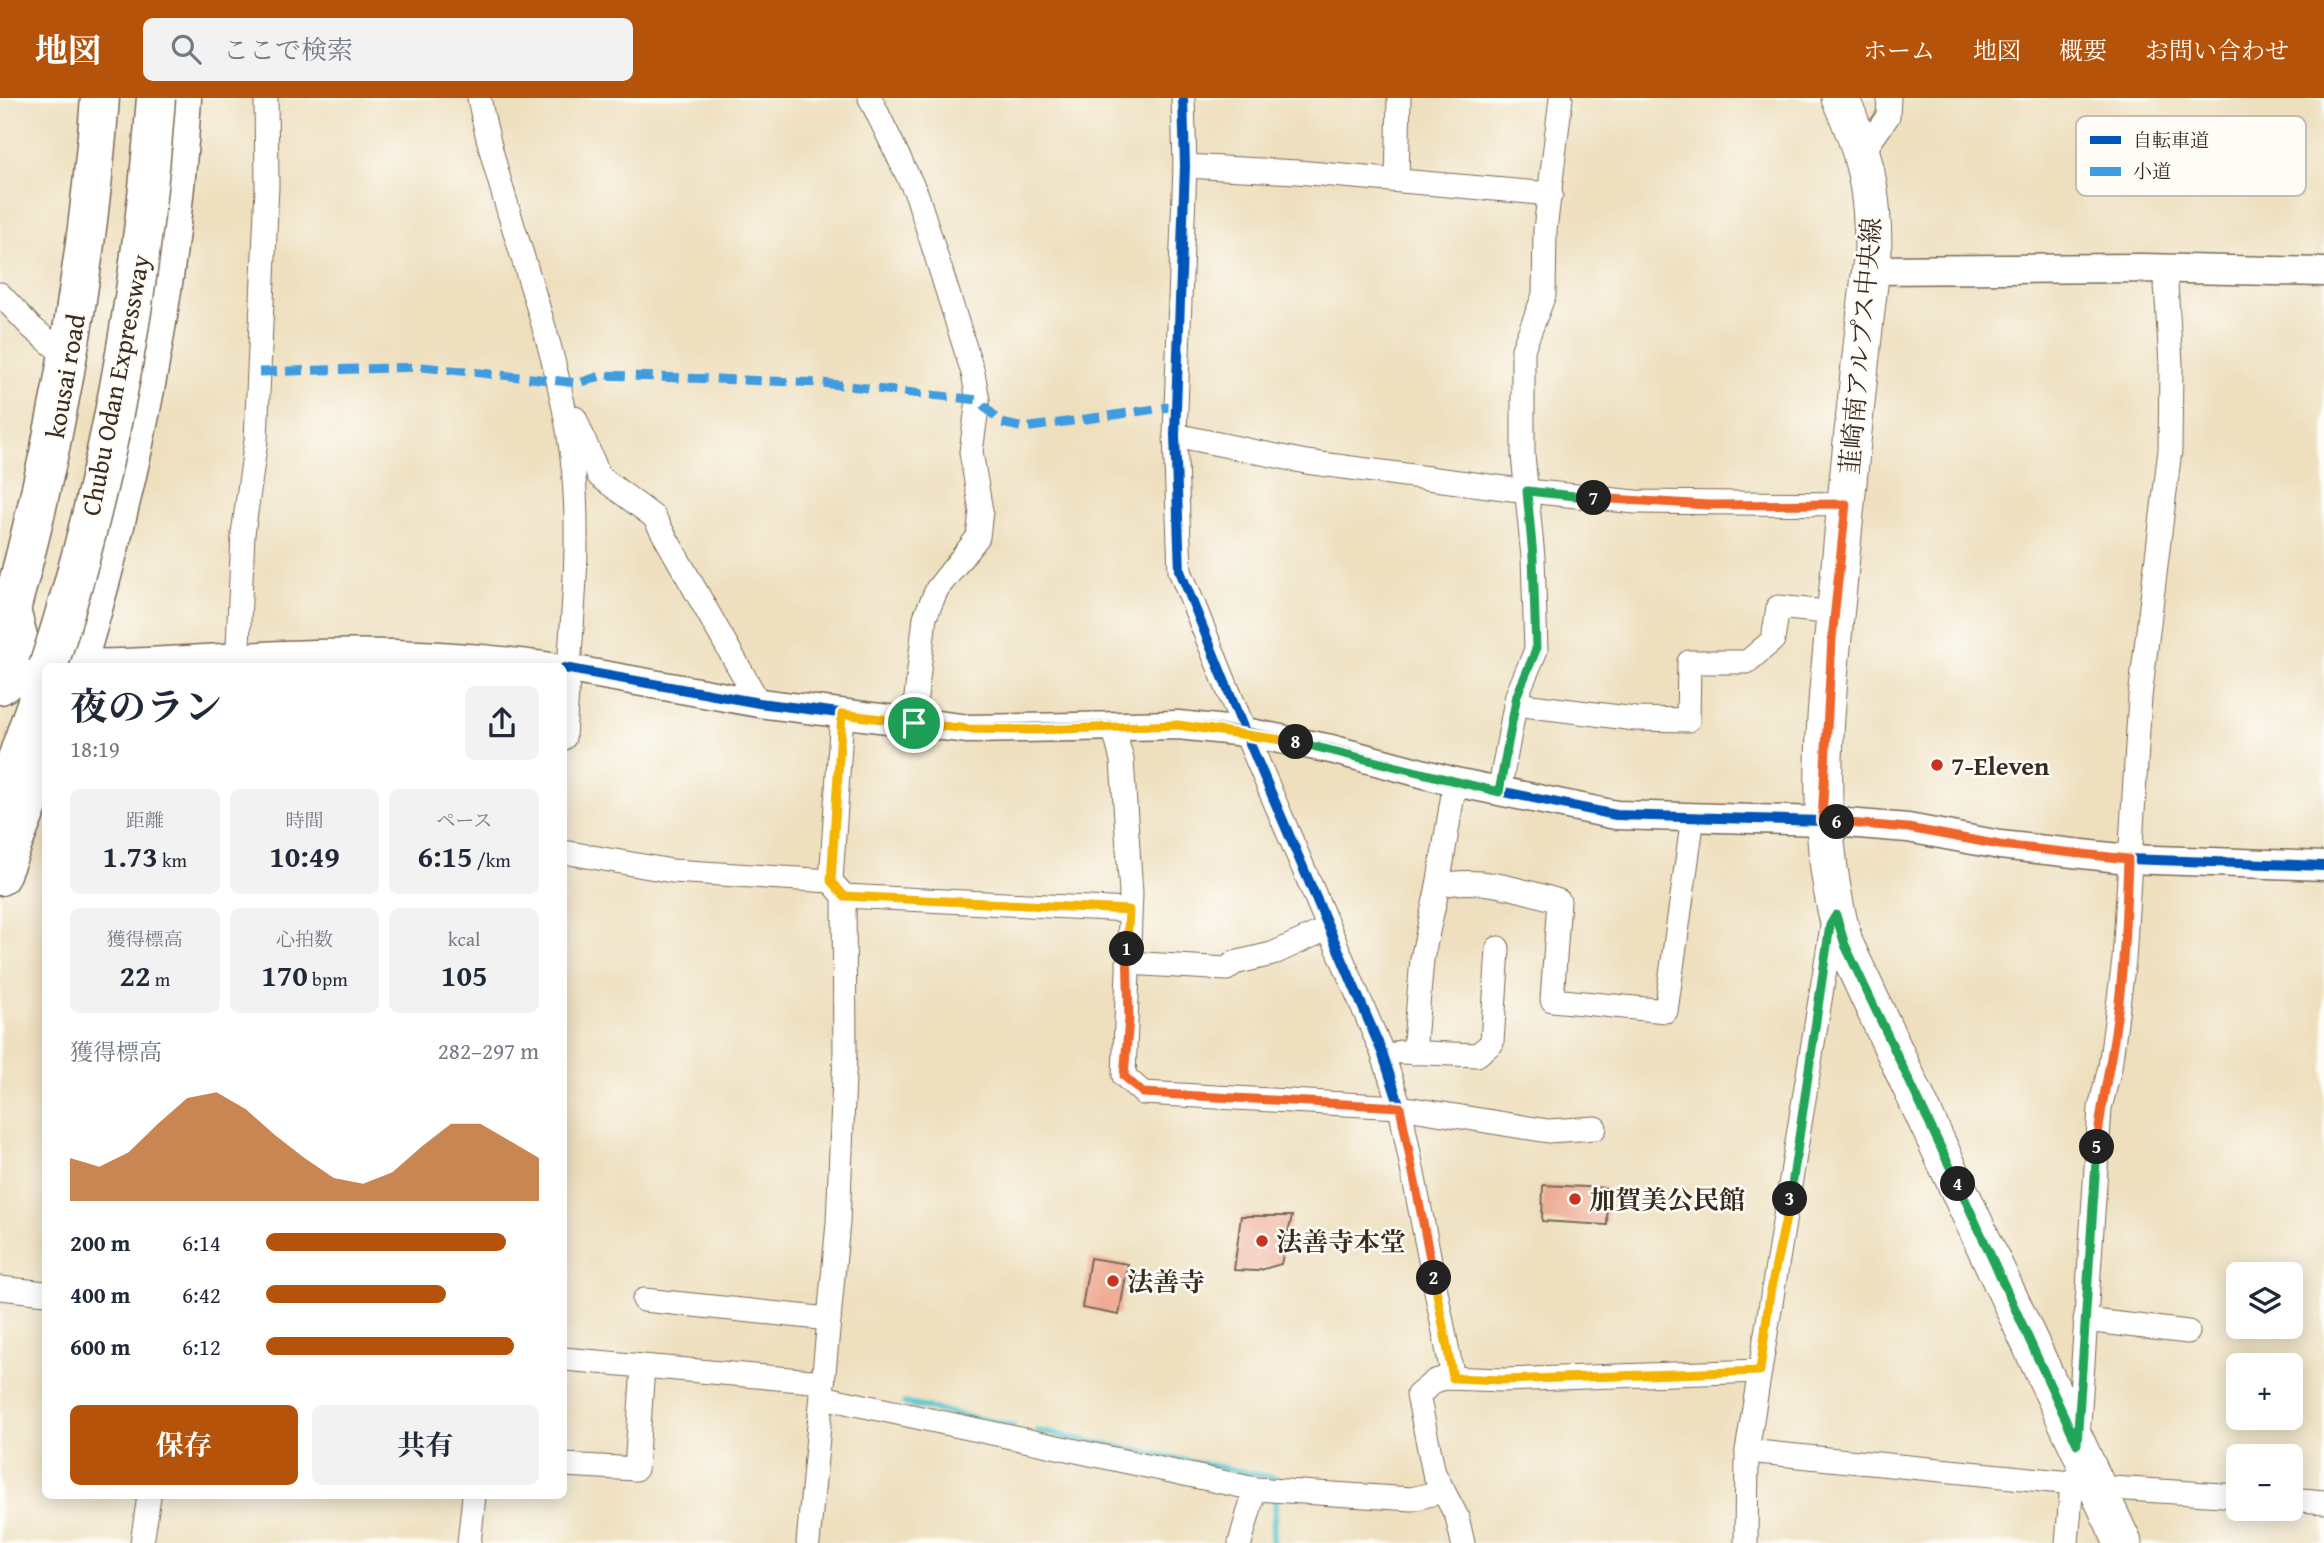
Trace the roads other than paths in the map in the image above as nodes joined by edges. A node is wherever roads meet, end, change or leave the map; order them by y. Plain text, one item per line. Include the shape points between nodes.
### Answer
1 (100, 98) edge
2 (156, 98) edge
3 (182, 98) edge
4 (266, 98) edge
5 (479, 98) edge
6 (870, 98) edge
7 (1182, 98) edge
8 (1399, 98) edge
9 (1561, 98) edge
10 (1840, 98) edge
11 (1889, 98) edge
12 (1863, 152) junction
13 (1185, 166) junction
14 (1397, 180) junction
15 (1551, 194) junction
16 (2165, 268) junction
17 (1870, 270) junction
18 (2324, 272) edge
19 (0, 294) edge
20 (70, 359) junction
21 (559, 380) junction
22 (1175, 436) junction
23 (1527, 491) junction
24 (1846, 504) junction
25 (11, 610) junction
26 (1835, 613) junction
27 (0, 649) edge
28 (237, 662) edge
29 (42, 663) edge
30 (48, 663) edge
31 (49, 663) edge
32 (199, 663) edge
33 (524, 663) edge
34 (562, 663) edge
35 (42, 669) edge
36 (567, 669) edge
37 (42, 682) edge
38 (0, 685) edge
39 (760, 702) junction
40 (1515, 704) junction
41 (842, 714) junction
42 (914, 723) junction
43 (1113, 726) junction
44 (1245, 732) junction
45 (42, 771) edge
46 (1455, 782) junction
47 (1499, 792) junction
48 (0, 807) edge
49 (1693, 817) junction
50 (1822, 821) junction
51 (567, 853) edge
52 (2128, 859) junction
53 (2324, 866) edge
54 (0, 876) edge
55 (1438, 886) junction
56 (837, 889) junction
57 (1129, 910) junction
58 (1836, 915) junction
59 (1329, 928) junction
60 (1497, 948) dead end
61 (1128, 963) junction
62 (1382, 1052) junction
63 (1414, 1053) junction
64 (1400, 1107) junction
65 (1595, 1128) dead end
66 (0, 1288) edge
67 (42, 1293) edge
68 (644, 1300) dead end
69 (829, 1320) junction
70 (2085, 1320) junction
71 (2188, 1332) dead end
72 (567, 1359) edge
73 (643, 1367) junction
74 (1760, 1371) junction
75 (1453, 1378) junction
76 (822, 1389) junction
77 (1747, 1451) junction
78 (567, 1465) edge
79 (2083, 1470) junction
80 (1269, 1489) junction
81 (1443, 1491) junction
82 (2226, 1494) edge
83 (149, 1499) edge
84 (474, 1499) edge
85 (2303, 1500) edge
86 (2324, 1502) edge
87 (142, 1543) edge
88 (469, 1543) edge
89 (808, 1543) edge
90 (1240, 1543) edge
91 (1463, 1543) edge
92 (1746, 1543) edge
93 (2067, 1543) edge
94 (2123, 1543) edge

1 - 20 highway, kousai road
2 - 30 highway, Chubu Odan Expressway, bridge via 124,360 96,498
3 - 31 highway via 169,245 135,443
4 - 28 street via 267,186 256,440 243,534
5 - 21 street
6 - 42 street via 917,195 978,400 971,452 981,511 978,537 937,589 925,617
7 - 13 street
8 - 14 street
9 - 15 street
10 - 12 main road, 韮崎南アルプス中央線
11 - 12 street via 1888,116
12 - 17 main road, 韮崎南アルプス中央線 via 1873,206
13 - 14 street
13 - 22 street
14 - 15 street
15 - 23 street via 1544,295 1523,349
16 - 17 street
16 - 18 street
16 - 52 street via 2170,450 2140,697
17 - 24 main road, 韮崎南アルプス中央線
19 - 20 street
20 - 25 highway, kousai road
21 - 34 street via 572,457 578,557
21 - 39 street via 599,476 654,517
22 - 23 street via 1306,462
22 - 44 street via 1181,571
23 - 24 street via 1636,502
23 - 40 street via 1536,650
24 - 26 main road, 韮崎南アルプス中央線
25 - 27 highway, kousai road
25 - 29 highway via 21,648
26 - 40 street via 1778,607 1773,640 1747,662 1689,662 1688,720 1635,719
26 - 50 main road, 韮崎南アルプス中央線
28 - 32 street
28 - 33 street via 400,654
35 - 38 highway
36 - 39 street
37 - 48 highway, Chubu Odan Expressway
39 - 41 street
40 - 47 street
41 - 42 street
41 - 56 street
42 - 43 street via 1033,730
43 - 44 street via 1178,725
43 - 57 street via 1122,760
44 - 46 street
44 - 59 street
45 - 54 highway
46 - 47 street
46 - 55 street
47 - 49 street via 1616,815
49 - 50 street
49 - 55 street via 1665,1011 1552,1000 1559,901 1507,886 1454,882
50 - 52 street via 1908,828 2000,845
50 - 58 main road, 韮崎南アルプス中央線
51 - 56 street via 672,871
52 - 53 street
52 - 70 street via 2118,1011 2100,1108
55 - 63 street via 1422,958
56 - 57 street
56 - 69 street via 845,1052
57 - 61 street
58 - 74 street via 1830,925
58 - 79 main road, 韮崎南アルプス中央線 via 1845,945
59 - 61 street via 1227,969
59 - 62 street
60 - 63 street via 1492,1043 1477,1055
61 - 64 street via 1124,1076 1143,1093
62 - 63 street
62 - 64 street
64 - 65 street via 1548,1130
64 - 75 street
66 - 67 street
68 - 69 street
69 - 76 street
70 - 71 street
70 - 79 street
72 - 73 street
73 - 76 street
73 - 78 street via 636,1469
74 - 75 street
74 - 77 street
75 - 81 street via 1434,1381 1418,1395 1434,1473
76 - 80 street
76 - 89 street
77 - 79 street
77 - 92 street
79 - 82 street
79 - 93 street
79 - 94 main road, 韮崎南アルプス中央線
80 - 81 street via 1412,1499
80 - 90 street
81 - 91 street via 1457,1517
83 - 87 street
84 - 88 street
85 - 86 street

